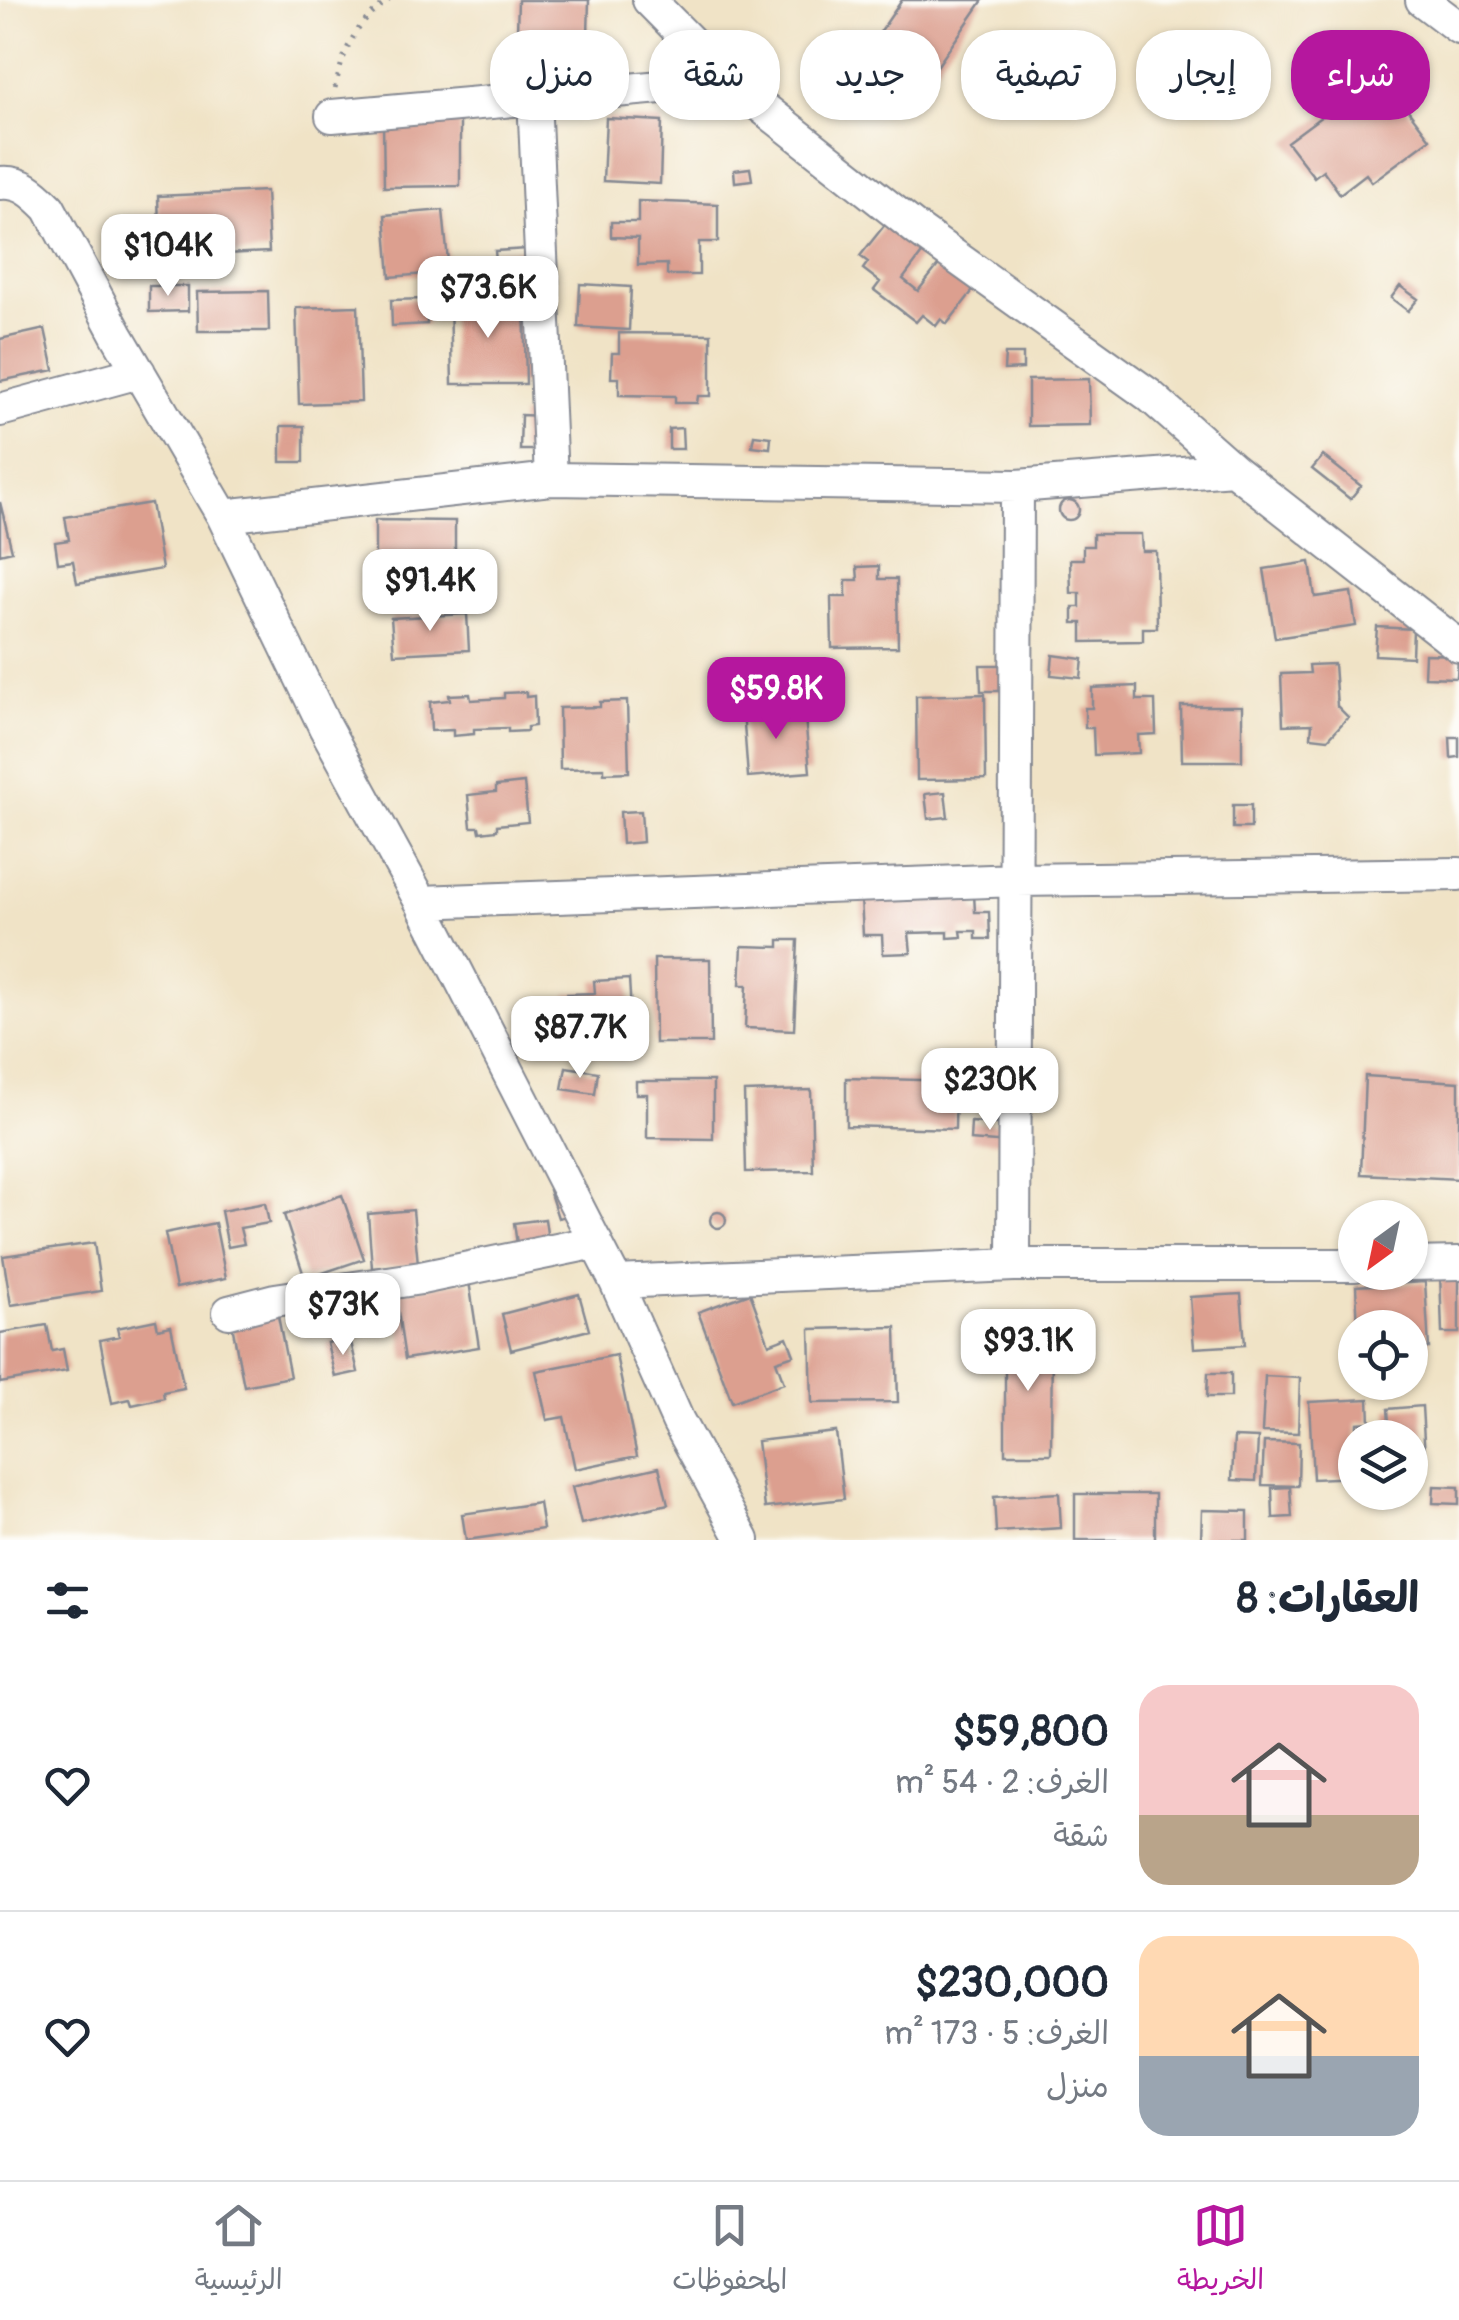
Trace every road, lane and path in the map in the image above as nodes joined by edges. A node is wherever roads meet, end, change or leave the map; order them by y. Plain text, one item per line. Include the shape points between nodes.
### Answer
1 (389, 0) edge
2 (649, 0) edge
3 (1422, 0) edge
4 (1459, 28) edge
5 (679, 30) edge
6 (490, 100) edge
7 (332, 116) joint
8 (535, 120) edge
9 (778, 120) edge
10 (0, 183) edge
11 (139, 372) junction
12 (0, 410) edge
13 (1233, 469) junction
14 (552, 478) junction
15 (1017, 486) junction
16 (223, 516) junction
17 (1459, 646) edge
18 (1459, 874) edge
19 (1017, 880) junction
20 (421, 902) junction
21 (596, 1242) junction
22 (1459, 1263) edge
23 (1428, 1264) edge
24 (1014, 1265) junction
25 (1338, 1265) edge
26 (616, 1282) junction
27 (228, 1312) dead end
28 (744, 1540) edge

1 - 7 path via 364,18 344,51
2 - 5 street
3 - 4 street
6 - 7 street
8 - 14 street
9 - 13 street via 1148,395
10 - 11 street via 33,192 49,208
11 - 12 street
11 - 16 street
13 - 15 street
13 - 17 street
14 - 15 street
14 - 16 street
15 - 19 street
16 - 20 street via 324,728
18 - 19 street
19 - 20 street
19 - 24 street
20 - 21 street
21 - 26 street
21 - 27 street
22 - 23 street
24 - 25 street
24 - 26 street
26 - 28 street via 678,1422

